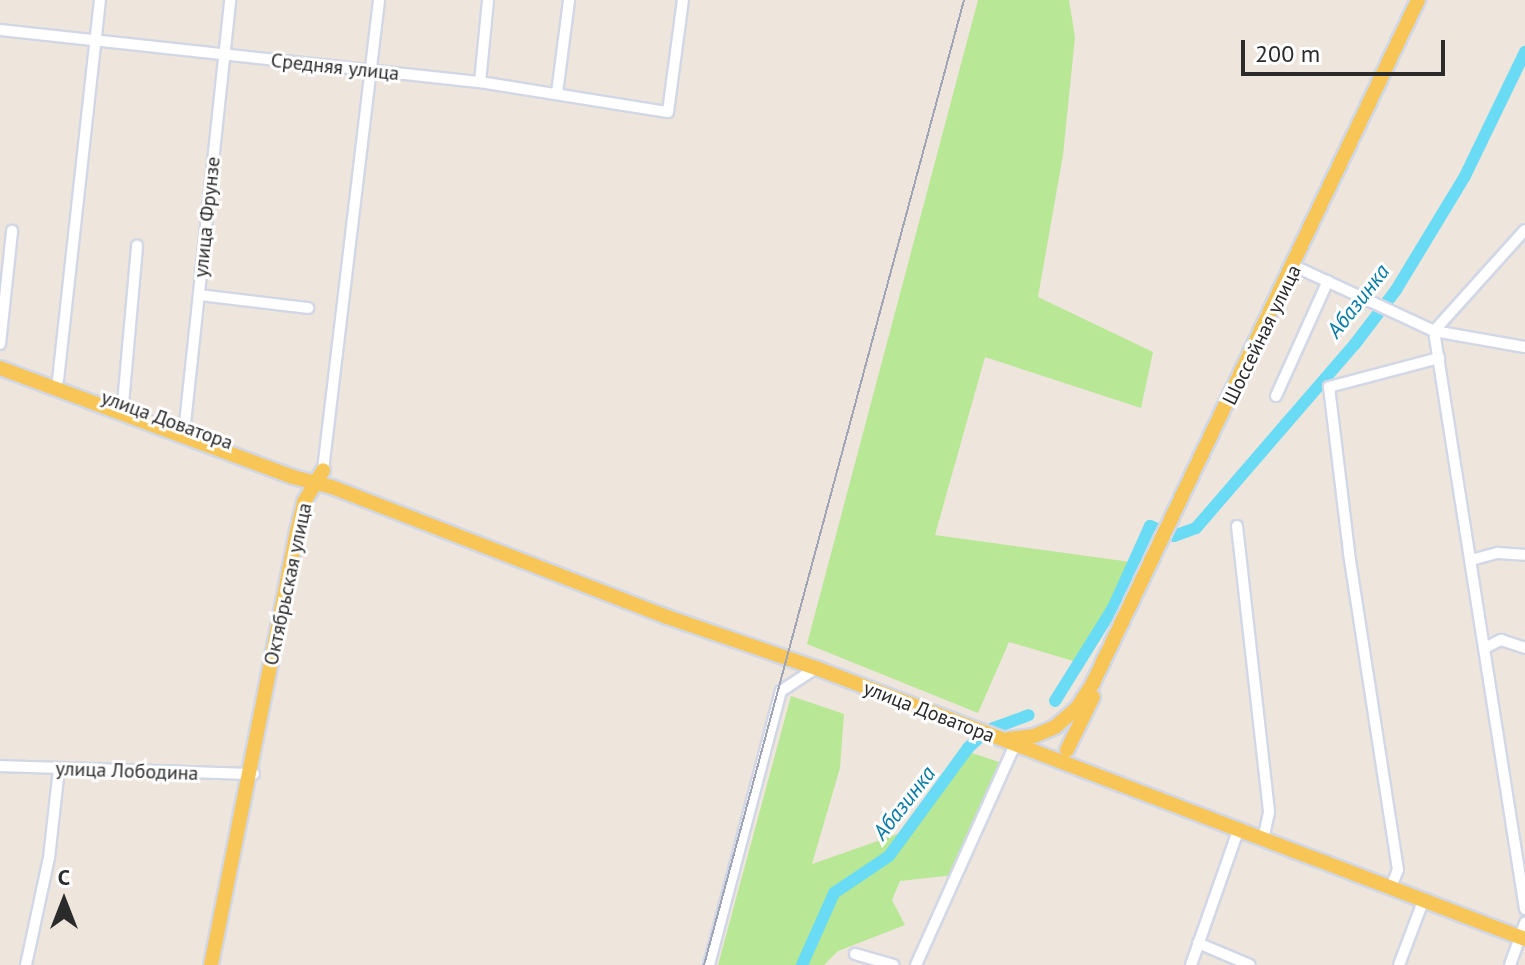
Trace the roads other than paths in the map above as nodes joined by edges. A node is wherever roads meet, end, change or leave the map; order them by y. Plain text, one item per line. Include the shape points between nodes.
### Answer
1 (100, 0) edge
2 (230, 0) edge
3 (379, 0) edge
4 (488, 0) edge
5 (569, 0) edge
6 (683, 0) edge
7 (1420, 0) edge
8 (0, 30) edge
9 (96, 41) junction
10 (224, 56) junction
11 (372, 70) junction
12 (480, 82) junction
13 (557, 93) junction
14 (1525, 230) edge
15 (12, 231) dead end
16 (137, 246) dead end
17 (1294, 266) junction
18 (1328, 281) junction
19 (199, 295) junction
20 (308, 308) dead end
21 (1434, 331) junction
22 (0, 344) edge
23 (1525, 347) edge
24 (1439, 358) junction
25 (0, 359) edge
26 (0, 368) edge
27 (58, 380) junction
28 (1276, 396) dead end
29 (123, 404) junction
30 (185, 430) junction
31 (320, 480) junction
32 (1237, 526) dead end
33 (1525, 555) edge
34 (1471, 560) junction
35 (1485, 648) junction
36 (1525, 648) edge
37 (816, 668) junction
38 (1100, 669) junction
39 (1055, 727) junction
40 (997, 737) junction
41 (1015, 745) junction
42 (1062, 755) junction
43 (0, 766) edge
44 (59, 769) junction
45 (251, 774) junction
46 (1238, 831) junction
47 (1263, 840) junction
48 (1391, 887) junction
49 (1424, 899) junction
50 (1525, 909) edge
51 (1523, 933) edge
52 (1198, 943) junction
53 (855, 954) dead end
54 (26, 965) edge
55 (214, 965) edge
56 (709, 965) edge
57 (893, 965) edge
58 (916, 965) edge
59 (1191, 965) edge
60 (1250, 965) edge
61 (1399, 965) edge
62 (1510, 965) edge

1 - 9 street
2 - 10 street, улица Фрунзе
3 - 11 street
4 - 12 street
5 - 13 street
6 - 13 street, Средняя улица via 668,112
7 - 17 main road, Шоссейная улица
8 - 9 street, Средняя улица
9 - 10 street, Средняя улица
9 - 27 street
10 - 11 street, Средняя улица
10 - 19 street, улица Фрунзе
11 - 12 street, Средняя улица
11 - 31 street
12 - 13 street, Средняя улица
14 - 21 street
15 - 22 street
16 - 29 street
17 - 18 street
17 - 38 main road, Шоссейная улица
18 - 21 street
18 - 28 street
19 - 20 street
19 - 30 street, улица Фрунзе
21 - 23 street
21 - 24 street
24 - 34 street
24 - 48 street via 1329,387 1398,870
25 - 27 main road, улица Доватора
26 - 30 main road, улица Доватора
27 - 29 main road, улица Доватора
29 - 30 main road, улица Доватора
30 - 31 main road, улица Доватора
31 - 37 main road, улица Доватора via 552,574
31 - 45 main road, Октябрьская улица via 305,518
32 - 47 street via 1269,812
33 - 34 street via 1498,553
34 - 35 street
35 - 36 street via 1501,640
35 - 50 street
37 - 40 main road, улица Доватора
37 - 56 street via 781,691
38 - 39 main road, Шоссейная улица via 1077,708
38 - 42 main road, Шоссейная улица via 1096,690
39 - 40 main road
39 - 42 main road via 1051,745
40 - 41 main road, улица Доватора
41 - 42 main road, улица Доватора
41 - 58 street
42 - 46 main road, улица Доватора via 1079,769
43 - 44 street, улица Лободина
44 - 45 street, улица Лободина
44 - 54 street via 49,858
45 - 55 main road, Октябрьская улица
46 - 47 main road, улица Доватора
46 - 52 street
47 - 48 main road, улица Доватора
48 - 49 main road, улица Доватора
49 - 51 main road, улица Доватора
49 - 61 street
51 - 62 street
52 - 59 street
52 - 60 street
53 - 57 street

